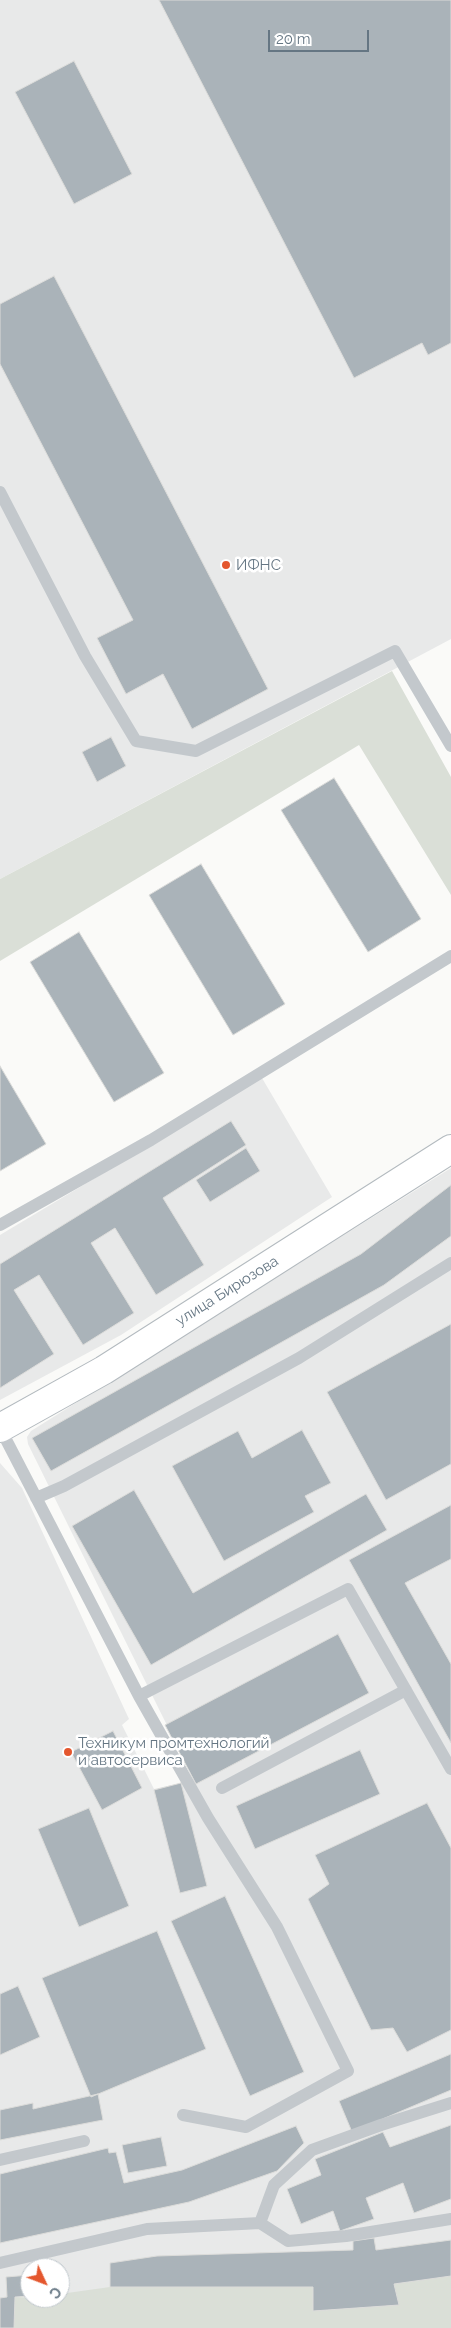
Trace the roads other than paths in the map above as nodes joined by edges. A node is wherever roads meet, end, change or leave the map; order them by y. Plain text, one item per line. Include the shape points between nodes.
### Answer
1 (0, 492) edge
2 (451, 746) edge
3 (451, 956) edge
4 (451, 1149) edge
5 (0, 1225) edge
6 (451, 1263) edge
7 (0, 1428) edge
8 (36, 1498) junction
9 (406, 1690) junction
10 (139, 1696) junction
11 (451, 1769) edge
12 (222, 1788) dead end
13 (451, 2103) edge
14 (183, 2115) dead end
15 (84, 2141) dead end
16 (0, 2160) edge
17 (451, 2219) edge
18 (260, 2223) junction
19 (0, 2263) edge

1 - 2 lane via 85,656 136,741 196,751 395,651
3 - 5 lane via 151,1140
4 - 7 main road, улица Бирюзова via 104,1370
6 - 8 lane via 299,1358
7 - 8 lane
8 - 10 lane
9 - 10 lane via 348,1589
9 - 11 lane
9 - 12 lane
10 - 14 lane via 208,1818 277,1927 348,2071 246,2127
13 - 18 lane via 312,2150 274,2185
15 - 16 lane
17 - 18 lane via 346,2236 288,2240
18 - 19 lane via 147,2229

